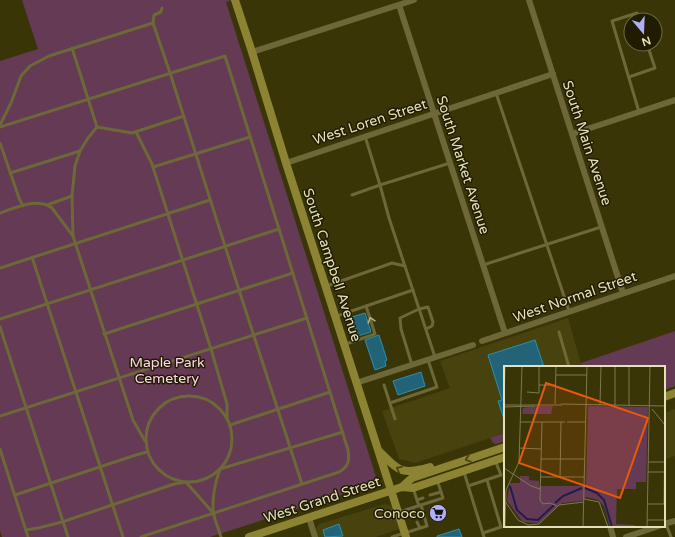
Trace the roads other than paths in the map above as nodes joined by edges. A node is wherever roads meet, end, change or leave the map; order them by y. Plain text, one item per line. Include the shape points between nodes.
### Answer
1 (235, 0) edge
2 (414, 0) edge
3 (529, 0) edge
4 (399, 5) junction
5 (162, 8) dead end
6 (623, 17) edge
7 (153, 23) junction
8 (72, 48) junction
9 (252, 52) junction
10 (650, 52) edge
11 (170, 73) junction
12 (553, 74) junction
13 (629, 77) junction
14 (496, 93) junction
15 (88, 99) junction
16 (675, 100) edge
17 (639, 112) junction
18 (434, 113) junction
19 (184, 116) junction
20 (0, 126) edge
21 (97, 127) junction
22 (136, 132) junction
23 (572, 134) junction
24 (364, 136) junction
25 (250, 137) junction
26 (0, 143) edge
27 (80, 151) junction
28 (196, 154) junction
29 (286, 163) junction
30 (450, 163) junction
31 (153, 167) junction
32 (10, 173) junction
33 (380, 184) junction
34 (352, 195) dead end
35 (72, 196) junction
36 (210, 200) junction
37 (47, 205) junction
38 (23, 206) junction
39 (0, 213) edge
40 (168, 214) junction
41 (602, 226) junction
42 (279, 228) junction
43 (73, 236) junction
44 (75, 243) junction
45 (547, 245) junction
46 (225, 246) junction
47 (32, 257) junction
48 (183, 260) junction
49 (483, 265) junction
50 (405, 266) junction
51 (0, 268) edge
52 (293, 273) junction
53 (675, 276) edge
54 (325, 286) junction
55 (90, 290) junction
56 (239, 290) junction
57 (413, 290) junction
58 (623, 293) junction
59 (47, 303) junction
60 (197, 304) junction
61 (366, 306) junction
62 (419, 309) junction
63 (568, 311) junction
64 (335, 316) junction
65 (307, 318) junction
66 (0, 319) edge
67 (0, 327) edge
68 (426, 329) junction
69 (559, 332) dead end
70 (505, 333) junction
71 (104, 334) junction
72 (253, 336) junction
73 (482, 341) dead end
74 (344, 344) junction
75 (473, 345) dead end
76 (211, 348) junction
77 (435, 357) junction
78 (428, 359) junction
79 (412, 365) junction
80 (569, 366) edge
81 (118, 378) junction
82 (356, 383) junction
83 (384, 385) dead end
84 (76, 392) junction
85 (330, 392) junction
86 (675, 394) edge
87 (665, 397) edge
88 (390, 403) junction
89 (26, 408) junction
90 (278, 409) junction
91 (0, 416) edge
92 (228, 419) junction
93 (395, 419) dead end
94 (230, 425) junction
95 (343, 432) junction
96 (145, 441) junction
97 (504, 447) edge
98 (290, 448) junction
99 (0, 449) edge
100 (378, 449) junction
101 (147, 452) junction
102 (504, 457) edge
103 (495, 460) junction
104 (450, 465) junction
105 (100, 467) junction
106 (220, 469) junction
107 (464, 470) junction
108 (437, 480) junction
109 (487, 480) junction
110 (186, 482) junction
111 (51, 483) junction
112 (302, 484) junction
113 (468, 486) junction
114 (402, 487) junction
115 (413, 488) junction
116 (392, 491) junction
117 (441, 492) junction
118 (15, 495) junction
119 (430, 495) dead end
120 (423, 498) dead end
121 (417, 500) junction
122 (112, 506) junction
123 (420, 506) junction
124 (413, 508) junction
125 (399, 513) junction
126 (214, 514) junction
127 (415, 514) dead end
128 (309, 518) junction
129 (675, 521) edge
130 (63, 522) junction
131 (418, 522) dead end
132 (665, 524) edge
133 (610, 527) edge
134 (651, 527) edge
135 (420, 528) junction
136 (26, 530) junction
137 (406, 535) edge
138 (484, 535) edge
139 (28, 537) edge
140 (68, 537) edge
141 (123, 537) edge
142 (141, 537) edge
143 (221, 537) edge
144 (249, 537) edge
145 (315, 537) edge
146 (392, 537) edge
147 (614, 537) edge
148 (626, 537) edge
149 (670, 537) edge

1 - 9 main road, South Campbell Avenue
2 - 4 street
3 - 12 street, South Main Avenue
4 - 9 street
4 - 18 street, South Market Avenue
5 - 7 lane via 154,15
6 - 13 lane via 612,21
7 - 8 lane
7 - 11 lane
8 - 15 lane
8 - 20 lane via 30,66 21,76
9 - 29 main road, South Campbell Avenue
10 - 13 lane via 655,68
11 - 15 lane
11 - 19 lane
11 - 25 lane via 225,56
12 - 14 street, West Loren Street
12 - 23 street, South Main Avenue
13 - 17 lane
14 - 18 street, West Loren Street
14 - 45 lane
15 - 20 lane
15 - 21 lane
16 - 17 street
17 - 23 street
18 - 24 street, West Loren Street
18 - 30 street, South Market Avenue
19 - 22 lane
19 - 28 lane
21 - 22 lane via 128,133
21 - 27 lane
22 - 31 lane
23 - 41 street, South Main Avenue
24 - 29 street, West Loren Street
24 - 33 lane
25 - 28 lane
25 - 42 lane
26 - 32 lane
27 - 32 lane
27 - 35 lane via 75,166
28 - 31 lane
28 - 36 lane
29 - 54 main road, South Campbell Avenue
30 - 33 lane
30 - 49 street, South Market Avenue
31 - 40 lane
32 - 38 lane
33 - 34 lane
33 - 50 lane
35 - 37 lane
35 - 43 lane
36 - 40 lane
36 - 46 lane
37 - 38 lane via 38,203
37 - 43 lane
38 - 39 lane
40 - 44 lane
40 - 48 lane
41 - 45 lane
41 - 58 street, South Main Avenue
42 - 46 lane
42 - 52 lane
43 - 44 lane
44 - 47 lane
44 - 55 lane
45 - 49 lane
45 - 63 lane
46 - 48 lane
46 - 56 lane
47 - 51 lane
47 - 59 lane
48 - 55 lane
48 - 60 lane
49 - 70 street, South Market Avenue
50 - 54 lane via 392,263
50 - 57 lane
52 - 56 lane
52 - 65 lane
53 - 58 street, West Normal Street
54 - 64 main road, South Campbell Avenue
55 - 59 lane
55 - 71 lane
56 - 60 lane
56 - 72 lane
57 - 61 lane
57 - 62 lane
58 - 63 street, West Normal Street
59 - 66 lane
59 - 84 lane
60 - 71 lane
60 - 76 lane
61 - 64 lane
74 -> 61 lane via 375,334
62 - 68 lane
62 - 68 lane via 429,308 433,324
62 - 79 lane via 402,316 399,320
63 - 70 street, West Normal Street
64 - 74 main road, South Campbell Avenue
65 - 72 lane
65 - 85 lane
67 - 89 lane
68 - 77 lane
69 - 80 lane
70 - 73 street, West Normal Street
71 - 81 lane
72 - 76 lane
72 - 90 lane
74 - 82 main road, South Campbell Avenue
75 - 77 street
76 - 81 lane
76 - 92 lane via 227,404
77 - 78 street
78 - 79 street
78 - 88 lane via 437,387
79 - 82 street
81 - 84 lane
81 - 96 lane via 133,420
82 - 100 main road, South Campbell Avenue
83 - 88 lane
84 - 89 lane
84 - 105 lane
85 - 90 lane
85 - 95 lane
86 - 87 main road
88 - 93 lane
89 - 91 lane
89 - 111 lane
90 - 94 lane
90 - 98 lane
92 - 94 lane
92 - 96 lane via 215,404 204,398 180,396 168,400 158,408 146,429
94 - 106 lane via 231,448
95 - 98 lane
95 - 112 lane via 349,457 346,467 339,472
96 - 101 lane
97 -> 104 main road, West Grand Street
98 - 106 lane
98 - 112 lane
99 - 118 lane
104 -> 100 main road via 441,463 414,472 403,472
100 - 116 main road, South Campbell Avenue
101 - 105 lane
101 - 110 lane via 158,470 166,476
102 - 103 main road, West Grand Street
103 - 107 main road, West Grand Street
103 - 109 lane via 501,475
104 - 114 main road, West Grand Street via 412,478
105 - 111 lane
105 - 122 lane
106 - 110 lane via 207,478
106 - 126 lane via 214,490
107 - 108 main road, West Grand Street
107 - 113 lane
108 - 115 main road, West Grand Street
108 - 117 lane
109 - 113 lane
109 - 138 lane via 501,528
110 - 122 lane
110 - 126 lane
111 - 118 lane
111 - 130 lane
112 - 126 lane
113 - 138 lane
114 - 115 main road, West Grand Street
114 - 116 main road, West Grand Street
115 - 121 lane
116 - 125 main road, South Campbell Avenue
116 - 128 main road, West Grand Street
117 - 119 lane
117 - 123 lane via 443,498
118 - 136 lane
120 - 121 lane
121 - 123 lane
122 - 130 lane
122 - 141 lane
123 - 124 lane
123 - 135 lane via 427,526
124 - 125 lane
124 - 127 lane
125 - 137 main road, South Campbell Avenue
126 - 142 lane
126 - 143 lane
128 - 144 main road, West Grand Street
128 - 145 street
129 - 132 street
130 - 136 lane
130 - 140 lane
131 - 135 lane
132 - 149 lane
133 - 147 street
134 - 148 street
135 - 137 lane
136 - 139 lane
137 - 146 lane

